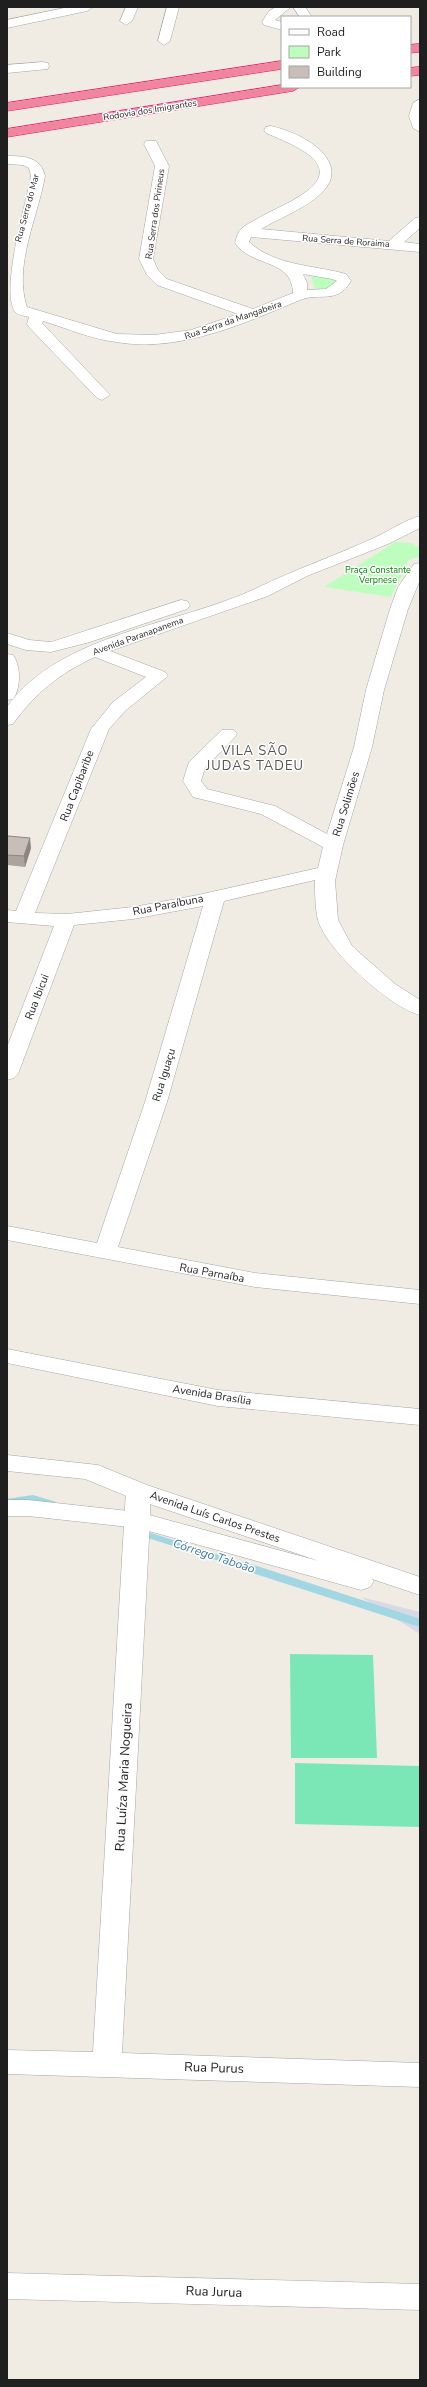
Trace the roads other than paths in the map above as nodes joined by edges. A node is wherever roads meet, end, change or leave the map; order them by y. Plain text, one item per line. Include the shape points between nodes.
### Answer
1 (87, 7) edge
2 (132, 7) edge
3 (173, 7) edge
4 (285, 7) edge
5 (299, 7) edge
6 (305, 16) edge
7 (126, 21) dead end
8 (7, 24) edge
9 (281, 26) edge
10 (164, 41) dead end
11 (281, 65) edge
12 (43, 66) dead end
13 (7, 69) edge
14 (287, 88) edge
15 (420, 103) edge
16 (7, 107) edge
17 (420, 128) edge
18 (271, 130) dead end
19 (7, 133) edge
20 (151, 144) dead end
21 (9, 160) edge
22 (292, 207) junction
23 (420, 221) edge
24 (246, 232) junction
25 (272, 236) junction
26 (394, 244) junction
27 (420, 248) edge
28 (250, 250) junction
29 (11, 252) edge
30 (289, 267) junction
31 (300, 295) junction
32 (252, 314) junction
33 (37, 316) junction
34 (102, 395) dead end
35 (418, 526) edge
36 (420, 568) edge
37 (287, 578) junction
38 (7, 638) edge
39 (94, 651) junction
40 (7, 659) edge
41 (7, 695) edge
42 (7, 720) edge
43 (228, 734) dead end
44 (333, 845) junction
45 (326, 872) junction
46 (216, 896) junction
47 (15, 917) edge
48 (66, 920) junction
49 (420, 1009) edge
50 (7, 1074) edge
51 (7, 1233) edge
52 (105, 1252) junction
53 (420, 1296) edge
54 (7, 1356) edge
55 (420, 1417) edge
56 (7, 1463) edge
57 (138, 1491) junction
58 (7, 1508) edge
59 (138, 1520) junction
60 (420, 1586) edge
61 (420, 1600) edge
62 (7, 2062) edge
63 (107, 2064) junction
64 (420, 2075) edge
65 (7, 2286) edge
66 (420, 2297) edge

1 - 8 street
2 - 7 street
3 - 10 street
4 - 9 street via 274,14 268,22
5 - 6 street
11 - 16 highway
12 - 13 street
14 - 19 highway, Rodovia dos Imigrantes
15 - 17 street via 416,116
18 - 22 street via 313,151 319,156 326,170 322,187
20 - 32 street, Rua Serra dos Pirineus via 162,166 146,259 148,268 162,282
21 - 29 street, Rua Serra do Mar via 29,163 36,166 37,170 34,191
22 - 24 street
22 - 25 street via 279,221
23 - 26 street
24 - 25 street, Rua Serra de Roraima
24 - 28 street via 242,243
25 - 26 street, Rua Serra de Roraima
25 - 28 street
26 - 27 street, Rua Serra de Roraima
28 - 30 street
29 - 33 street, Rua Serra da Mangabeira via 11,292 14,304 21,310
30 - 31 street via 301,280
30 - 31 street, Rua Serra da Mangabeira via 334,275 344,281 343,285 331,292
31 - 32 street, Rua Serra da Mangabeira
32 - 33 street, Rua Serra da Mangabeira via 194,334 154,340 116,338
33 - 34 street via 34,324
35 - 37 street, Avenida Paranapanema
36 - 44 street, Rua Solimões via 413,576 402,599 375,690 363,747
37 - 38 street, Avenida Paranapanema via 251,585 157,612 67,643 39,647
37 - 39 street, Avenida Paranapanema via 262,592
39 - 42 street, Avenida Paranapanema via 55,671 34,687
39 - 47 street, Rua Capibaribe via 159,676 122,702 100,729 55,843
40 - 41 street via 10,676
43 - 44 street via 196,766 192,781 200,793 268,810
44 - 45 street, Rua Solimões
45 - 46 street, Rua Paraíbuna
45 - 49 street, Rua Solimões via 328,920 334,934 345,950 388,988
46 - 48 street, Rua Paraíbuna via 116,915
46 - 52 street, Rua Iguaçu via 156,1102
47 - 48 street, Rua Paraíbuna
48 - 50 street, Rua Ibicui
51 - 52 street, Rua Parnaíba
52 - 53 street, Rua Parnaíba via 255,1280
54 - 55 street, Avenida Brasília via 218,1398
56 - 57 street, Avenida Luís Carlos Prestes via 89,1471
57 - 59 street, Rua Luíza Maria Nogueira
57 - 60 street, Avenida Luís Carlos Prestes
58 - 59 street, Avenida Luís Carlos Prestes
59 - 61 street, Avenida Luís Carlos Prestes via 242,1547
59 - 63 street, Rua Luíza Maria Nogueira
62 - 63 street, Rua Purus
63 - 64 street, Rua Purus
65 - 66 street, Rua Jurua

